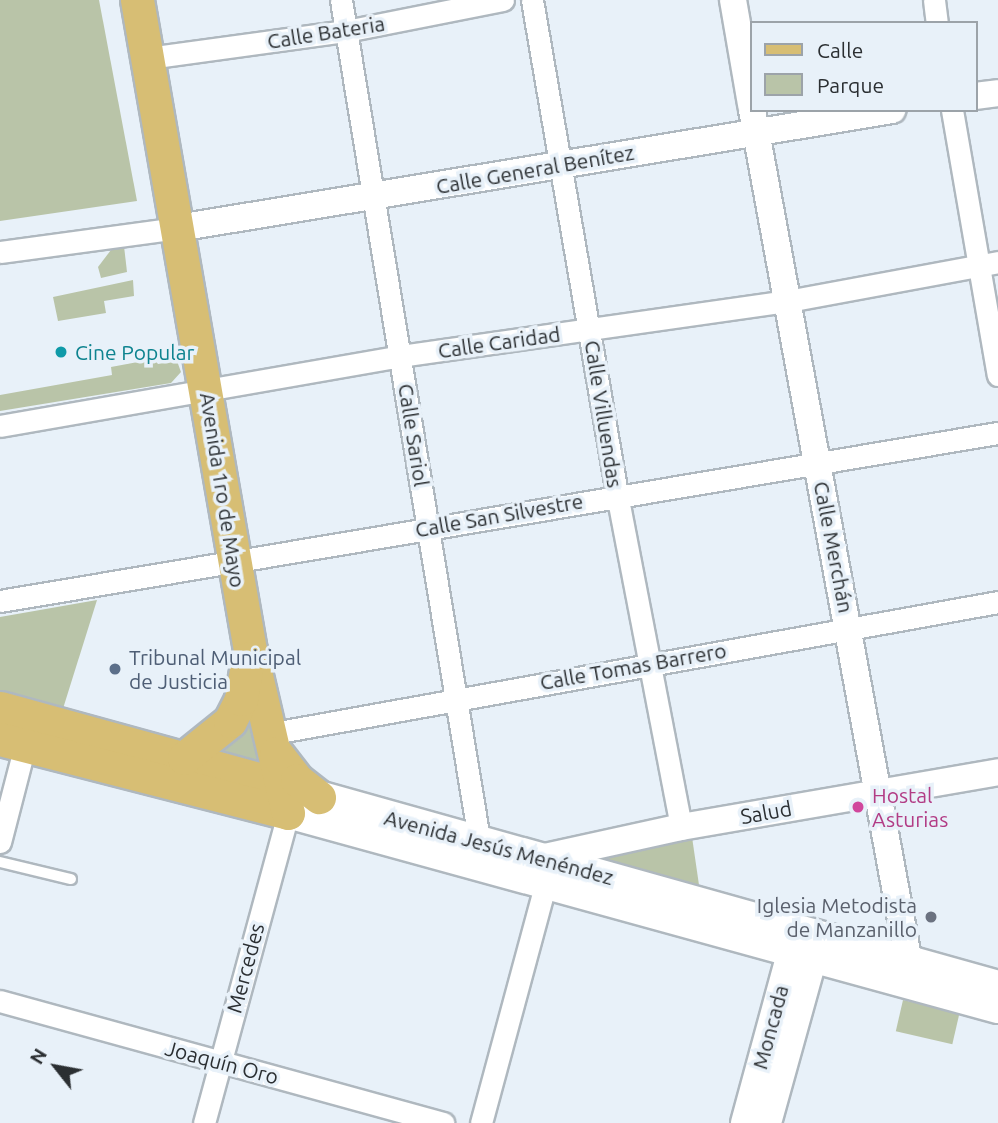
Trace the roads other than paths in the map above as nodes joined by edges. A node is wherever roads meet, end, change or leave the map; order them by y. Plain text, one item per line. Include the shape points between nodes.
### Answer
1 (137, 0) edge
2 (341, 0) edge
3 (503, 0) edge
4 (532, 0) edge
5 (733, 0) edge
6 (934, 0) edge
7 (937, 21) edge
8 (346, 31) junction
9 (148, 58) junction
10 (998, 93) edge
11 (977, 96) edge
12 (750, 98) edge
13 (869, 112) edge
14 (952, 112) edge
15 (754, 122) edge
16 (559, 163) junction
17 (371, 198) junction
18 (178, 228) junction
19 (0, 251) edge
20 (988, 264) edge
21 (788, 301) junction
22 (590, 328) junction
23 (401, 356) junction
24 (998, 375) edge
25 (206, 391) junction
26 (0, 426) edge
27 (998, 433) edge
28 (818, 460) junction
29 (617, 494) junction
30 (429, 528) junction
31 (234, 560) junction
32 (0, 601) edge
33 (998, 602) edge
34 (849, 627) junction
35 (250, 650) junction
36 (649, 663) junction
37 (458, 699) junction
38 (0, 708) edge
39 (271, 741) junction
40 (12, 742) edge
41 (184, 758) junction
42 (998, 772) edge
43 (881, 791) junction
44 (319, 797) junction
45 (284, 799) junction
46 (681, 827) junction
47 (0, 842) edge
48 (482, 857) junction
49 (0, 862) edge
50 (540, 872) junction
51 (71, 879) dead end
52 (805, 945) junction
53 (911, 973) junction
54 (998, 986) edge
55 (0, 1001) edge
56 (998, 1008) edge
57 (220, 1061) junction
58 (204, 1123) edge
59 (444, 1123) edge
60 (481, 1123) edge
61 (744, 1123) edge
62 (768, 1123) edge

1 - 9 main road, Avenida 1ro de Mayo
2 - 8 street, Calle Sariol
3 - 8 street, Calle Bateria
4 - 16 street, Calle Villuendas
5 - 12 street
6 - 7 street
8 - 9 street, Calle Bateria
8 - 17 street, Calle Sariol
9 - 18 main road, Avenida 1ro de Mayo
10 - 11 street
13 - 15 street, Calle General Benítez
14 - 20 street
15 - 16 street, Calle General Benítez
15 - 21 street, Calle Merchán
16 - 17 street, Calle General Benítez
16 - 22 street, Calle Villuendas
17 - 18 street, Calle General Benítez
17 - 23 street, Calle Sariol
18 - 19 street
18 - 25 main road, Avenida 1ro de Mayo
20 - 21 street, Calle Caridad
20 - 24 street
21 - 22 street, Calle Caridad
21 - 28 street, Calle Merchán
22 - 23 street, Calle Caridad
22 - 29 street, Calle Villuendas
23 - 25 street, Calle Caridad
23 - 30 street, Calle Sariol
25 - 26 street, Calle Caridad
25 - 31 main road, Avenida 1ro de Mayo
27 - 28 street, Calle San Silvestre
28 - 29 street, Calle San Silvestre
28 - 34 street, Calle Merchán
29 - 30 street, Calle San Silvestre
29 - 36 street, Calle Villuendas
30 - 31 street, Calle San Silvestre
30 - 37 street, Calle Sariol
31 - 32 street, Calle San Silvestre
31 - 35 main road, Avenida 1ro de Mayo
33 - 34 street, Calle Tomas Barrero
34 - 36 street, Calle Tomas Barrero
34 - 43 street, Calle Merchán
35 - 39 main road, Avenida 1ro de Mayo
35 - 41 main road via 241,699 230,721
36 - 37 street, Calle Tomas Barrero
36 - 46 street, Calle Villuendas
37 - 39 street, Calle Tomas Barrero
37 - 48 street, Calle Sariol
38 - 41 main road, Avenida Jesús Menéndez
39 - 44 main road via 297,780
39 - 45 main road, Avenida 1ro de Mayo
40 - 45 main road, Avenida Jesús Menéndez
40 - 47 street
41 - 45 main road, Avenida Jesús Menéndez
42 - 43 street, Salud
43 - 46 street, Salud
43 - 53 street, Calle Merchán
44 - 45 main road, Avenida Jesús Menéndez
44 - 48 main road, Avenida Jesús Menéndez
45 - 48 main road, Avenida Jesús Menéndez
45 - 57 street, Mercedes
46 - 50 street, Salud
48 - 50 main road, Avenida Jesús Menéndez
49 - 51 lane
50 - 52 main road, Avenida Jesús Menéndez
50 - 60 street
52 - 53 main road, Avenida Jesús Menéndez
52 - 61 street, Moncada
52 - 62 street, Moncada
53 - 54 main road, Avenida Jesús Menéndez
53 - 56 main road, Avenida Jesús Menéndez
55 - 57 street, Joaquín Oro
57 - 58 street, Mercedes
57 - 59 street, Joaquín Oro

